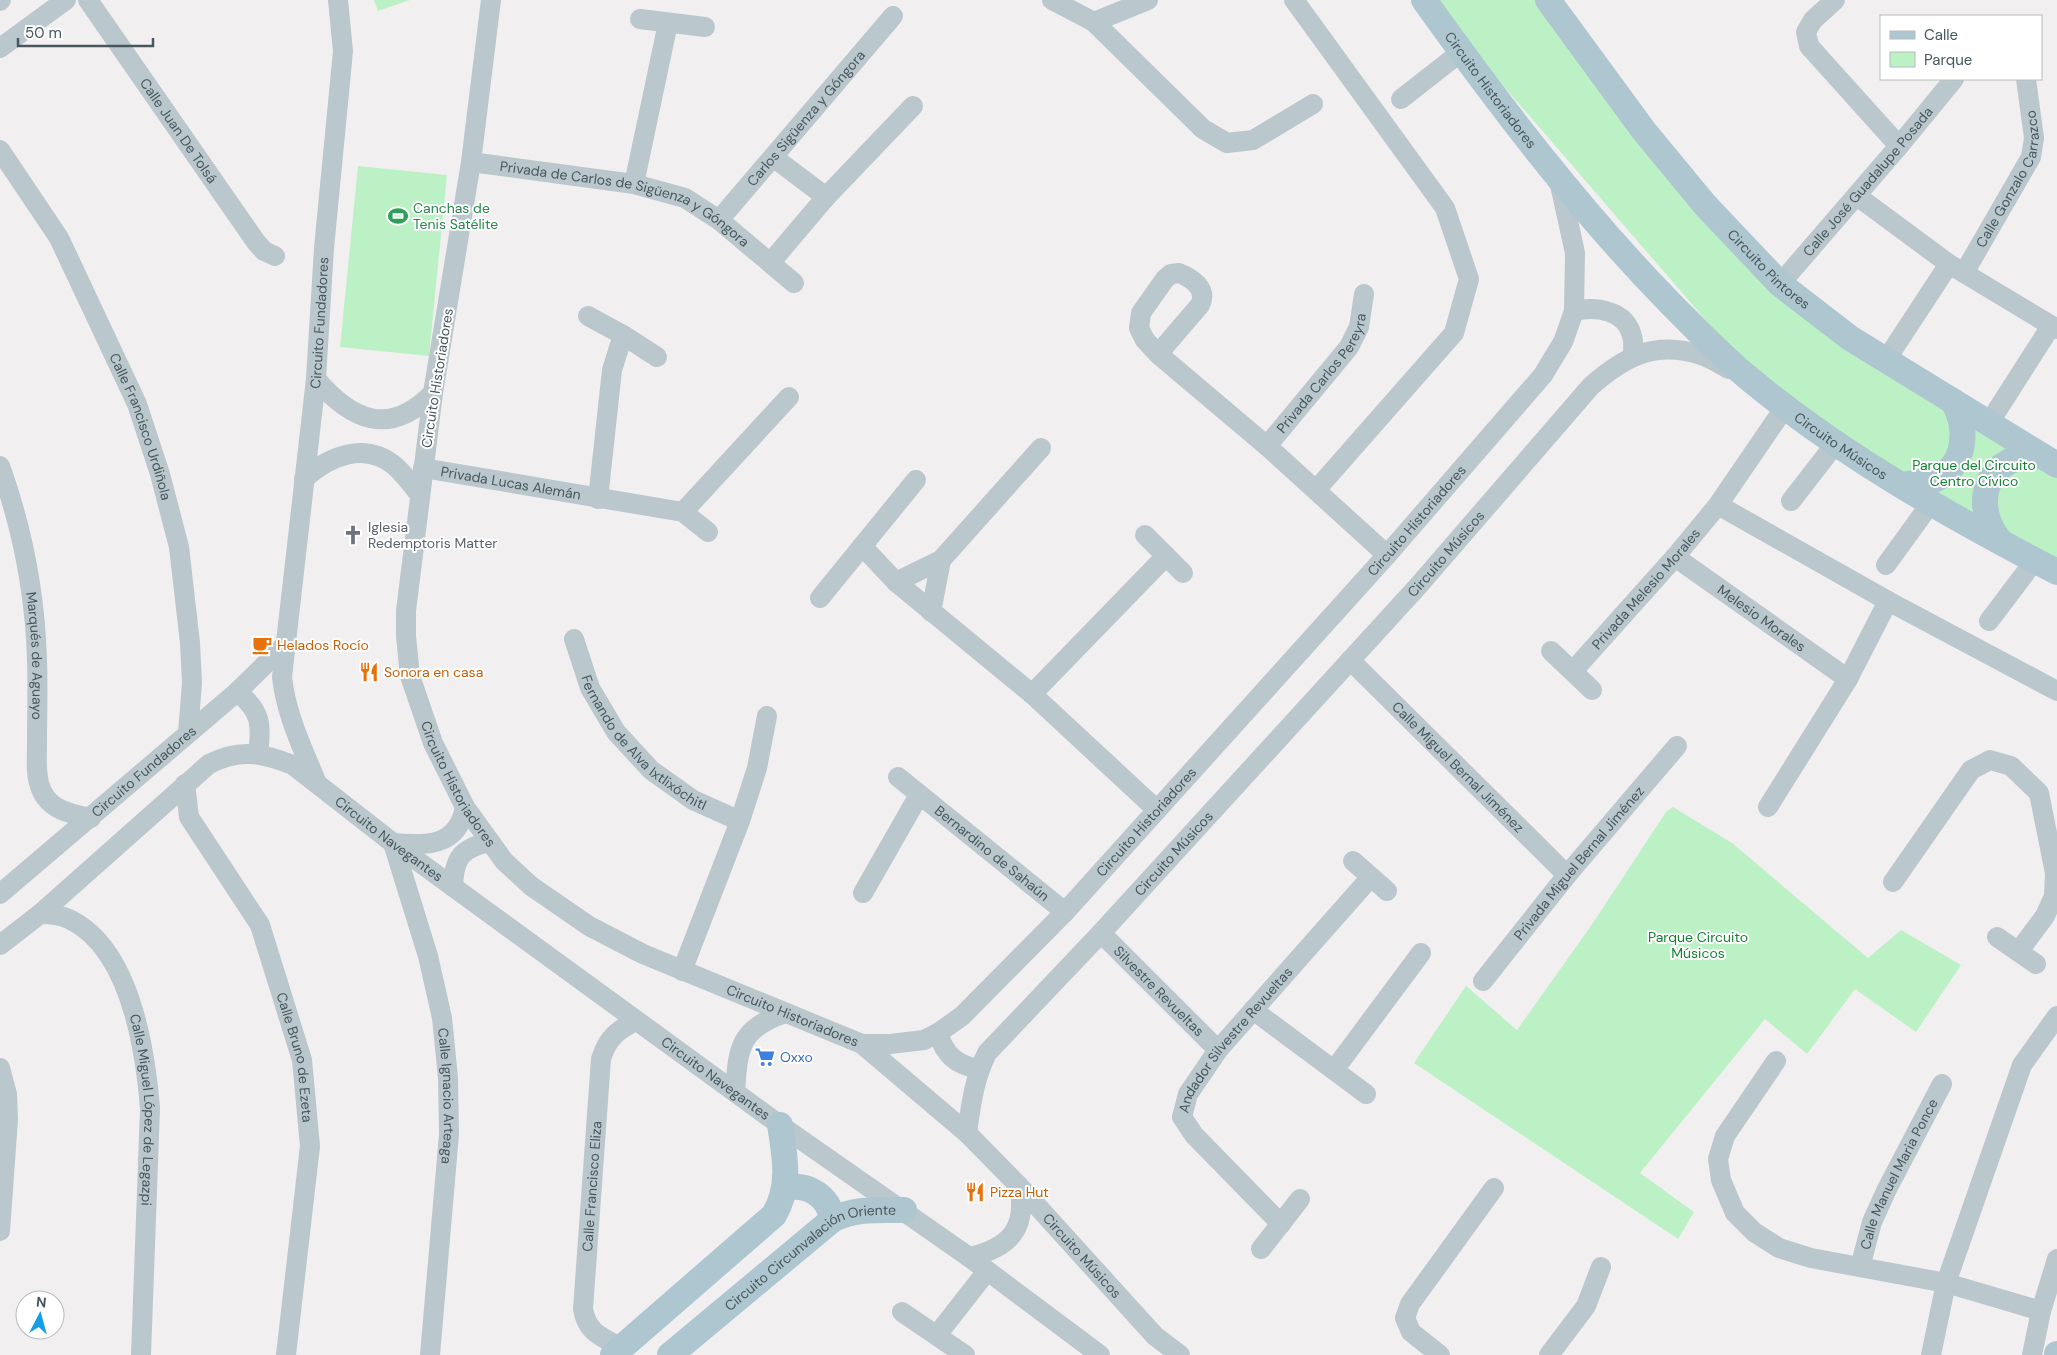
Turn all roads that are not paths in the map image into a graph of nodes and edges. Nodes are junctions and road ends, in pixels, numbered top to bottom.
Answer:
1 (66, 0) edge
2 (88, 0) edge
3 (491, 0) edge
4 (1052, 0) edge
5 (1148, 0) edge
6 (1294, 0) edge
7 (1424, 0) edge
8 (1835, 0) edge
9 (338, 1) edge
10 (1555, 3) edge
11 (893, 16) dead end
12 (640, 19) dead end
13 (668, 22) junction
14 (1094, 22) junction
15 (705, 27) dead end
16 (0, 48) edge
17 (1461, 52) junction
18 (1953, 80) edge
19 (2026, 80) edge
20 (1401, 99) dead end
21 (1313, 104) dead end
22 (913, 106) dead end
23 (1899, 146) junction
24 (0, 150) edge
25 (773, 157) junction
26 (471, 162) junction
27 (1559, 180) junction
28 (634, 184) junction
29 (1857, 196) junction
30 (826, 197) junction
31 (719, 220) junction
32 (275, 256) dead end
33 (771, 262) junction
34 (1957, 269) junction
35 (794, 283) dead end
36 (1780, 284) junction
37 (1364, 294) dead end
38 (1574, 311) junction
39 (588, 316) dead end
40 (2054, 328) edge
41 (623, 335) junction
42 (1158, 354) dead end
43 (1633, 356) junction
44 (657, 357) dead end
45 (1886, 360) junction
46 (316, 378) junction
47 (1750, 379) junction
48 (433, 393) junction
49 (789, 397) dead end
50 (1953, 402) junction
51 (1785, 407) junction
52 (1989, 423) junction
53 (1836, 443) junction
54 (1268, 446) junction
55 (1041, 448) dead end
56 (2050, 460) edge
57 (0, 466) edge
58 (423, 468) junction
59 (304, 479) junction
60 (916, 480) dead end
61 (1901, 485) junction
62 (1316, 490) junction
63 (420, 496) junction
64 (598, 499) junction
65 (1791, 502) dead end
66 (1931, 503) junction
67 (1718, 505) junction
68 (683, 512) junction
69 (708, 532) dead end
70 (1145, 535) dead end
71 (2000, 541) junction
72 (862, 546) junction
73 (1387, 555) junction
74 (1166, 556) junction
75 (1675, 558) junction
76 (941, 560) junction
77 (1886, 566) dead end
78 (2046, 566) edge
79 (1183, 573) dead end
80 (896, 582) junction
81 (820, 598) dead end
82 (1888, 601) junction
83 (931, 612) junction
84 (1989, 621) dead end
85 (574, 639) dead end
86 (284, 645) junction
87 (1551, 651) dead end
88 (1350, 660) junction
89 (1573, 671) junction
90 (1848, 679) junction
91 (1592, 690) dead end
92 (2057, 691) edge
93 (237, 692) junction
94 (1032, 694) junction
95 (767, 716) dead end
96 (188, 733) junction
97 (1677, 746) dead end
98 (258, 754) junction
99 (898, 778) dead end
100 (316, 782) junction
101 (185, 784) junction
102 (2048, 791) edge
103 (919, 795) junction
104 (465, 807) junction
105 (1768, 807) dead end
106 (1158, 810) junction
107 (91, 818) junction
108 (740, 821) junction
109 (490, 842) junction
110 (393, 843) junction
111 (1353, 861) dead end
112 (1567, 875) junction
113 (1370, 878) junction
114 (1893, 882) dead end
115 (453, 887) junction
116 (1387, 891) dead end
117 (863, 893) dead end
118 (0, 894) edge
119 (1065, 912) junction
120 (40, 914) junction
121 (1101, 933) junction
122 (1997, 937) dead end
123 (0, 945) edge
124 (2019, 951) junction
125 (1421, 952) dead end
126 (2036, 964) dead end
127 (682, 971) junction
128 (1483, 981) dead end
129 (1253, 1010) junction
130 (785, 1013) junction
131 (2057, 1016) edge
132 (636, 1021) junction
133 (938, 1033) junction
134 (862, 1044) junction
135 (1218, 1050) junction
136 (1776, 1061) dead end
137 (0, 1068) edge
138 (979, 1068) junction
139 (1334, 1070) junction
140 (1942, 1084) dead end
141 (735, 1092) junction
142 (1366, 1094) dead end
143 (780, 1126) junction
144 (967, 1133) junction
145 (1019, 1186) junction
146 (785, 1188) junction
147 (1494, 1188) dead end
148 (1300, 1199) dead end
149 (904, 1210) junction
150 (832, 1220) junction
151 (1281, 1224) junction
152 (0, 1231) edge
153 (1261, 1249) dead end
154 (969, 1257) junction
155 (2057, 1259) edge
156 (1860, 1266) junction
157 (1601, 1267) dead end
158 (987, 1271) junction
159 (1946, 1283) junction
160 (2041, 1311) junction
161 (902, 1312) dead end
162 (937, 1335) junction
163 (618, 1351) edge
164 (141, 1355) edge
165 (286, 1355) edge
166 (430, 1355) edge
167 (670, 1355) edge
168 (965, 1355) edge
169 (1100, 1355) edge
170 (1180, 1355) edge
171 (1440, 1355) edge
172 (1549, 1355) edge
173 (1931, 1355) edge
174 (2032, 1355) edge

1 - 16 street
2 - 32 street, Calle Juan De Tolsá
3 - 26 street, Circuito Historiadores
4 - 14 street
5 - 14 street
6 - 62 street
7 - 17 main road, Circuito Historiadores
8 - 23 street
9 - 46 street, Circuito Fundadores
10 - 36 main road, Circuito Pintores
11 - 25 street, Carlos Sigüenza y Góngora
12 - 13 street
13 - 15 street
13 - 28 street
14 - 21 street
17 - 20 street
17 - 27 main road, Circuito Historiadores
18 - 23 street, Calle José Guadalupe Posada
19 - 34 street, Calle Gonzalo Carrazco
22 - 30 street
23 - 29 street, Calle José Guadalupe Posada
24 - 96 street, Calle Francisco Urdiñola
25 - 30 street
25 - 31 street, Carlos Sigüenza y Góngora
26 - 28 street, Privada de Carlos de Sigüenza y Góngora
26 - 48 street, Circuito Historiadores
27 - 38 street, Circuito Historiadores
27 - 47 main road, Circuito Historiadores
28 - 31 street, Privada de Carlos de Sigüenza y Góngora
29 - 34 street
29 - 36 street, Calle José Guadalupe Posada
30 - 33 street
31 - 33 street, Privada de Carlos de Sigüenza y Góngora
33 - 35 street, Privada de Carlos de Sigüenza y Góngora
34 - 40 street
34 - 45 street, Calle Gonzalo Carrazco
36 - 45 main road, Circuito Pintores
37 - 54 street, Privada Carlos Pereyra
38 - 43 street
38 - 73 street, Circuito Historiadores
39 - 41 street
40 - 52 street
41 - 44 street
41 - 64 street, Privada Lucas Alemán
42 - 54 street, Privada Carlos Pereyra
43 - 47 street, Circuito Músicos
43 - 88 street, Circuito Músicos
45 - 50 main road, Circuito Pintores
46 - 48 street
46 - 59 street, Circuito Fundadores
47 - 51 main road, Circuito Músicos
48 - 58 street, Circuito Historiadores
49 - 68 street
50 - 52 main road, Circuito Pintores
50 - 61 main road
51 - 53 main road, Circuito Músicos
51 - 67 street, Privada Melesio Morales
52 - 56 main road, Circuito Pintores
53 - 61 main road, Circuito Músicos
53 - 65 street
54 - 62 street, Privada Carlos Pereyra
55 - 76 street
56 - 71 main road
57 - 107 street, Marqués de Aguayo
58 - 63 street, Circuito Historiadores
58 - 64 street, Privada Lucas Alemán
59 - 63 street
59 - 86 street, Circuito Fundadores
60 - 72 street
61 - 66 main road, Circuito Músicos
62 - 73 street, Privada Carlos Pereyra
63 - 104 street, Circuito Historiadores
64 - 68 street, Privada Lucas Alemán
66 - 71 main road, Circuito Músicos
66 - 77 street
67 - 75 street, Privada Melesio Morales
67 - 82 street
68 - 69 street, Privada Lucas Alemán
70 - 74 street
71 - 78 main road, Circuito Músicos
72 - 80 street
72 - 81 street
73 - 106 street, Circuito Historiadores
74 - 79 street
74 - 94 street
75 - 89 street, Privada Melesio Morales
75 - 90 street, Melesio Morales
76 - 80 street
76 - 83 street
78 - 84 street
80 - 83 street
82 - 90 street
82 - 92 street
83 - 94 street
85 - 108 street, Fernando de Alva Ixtlixóchitl
86 - 93 street, Circuito Fundadores
86 - 100 street, Circuito Fundadores
87 - 89 street
88 - 112 street, Calle Miguel Bernal Jiménez
88 - 121 street, Circuito Músicos
89 - 91 street
90 - 105 street
93 - 96 street, Circuito Fundadores
93 - 98 street
94 - 106 street
95 - 108 street
96 - 107 street, Circuito Fundadores
97 - 112 street, Privada Miguel Bernal Jiménez
98 - 100 street, Circuito Navegantes
98 - 101 street, Circuito Navegantes
99 - 103 street, Bernardino de Sahaún
100 - 110 street, Circuito Navegantes
101 - 120 street, Circuito Navegantes
101 - 165 street, Calle Bruno de Ezeta
102 - 114 street
102 - 124 street
103 - 117 street
103 - 119 street, Bernardino de Sahaún
104 - 109 street, Circuito Historiadores
104 - 110 street
106 - 119 street, Circuito Historiadores
107 - 118 street, Circuito Fundadores
108 - 127 street
109 - 115 street
109 - 127 street, Circuito Historiadores
110 - 115 street, Circuito Navegantes
110 - 166 street, Calle Ignacio Arteaga
111 - 113 street
112 - 128 street, Privada Miguel Bernal Jiménez
113 - 116 street
113 - 129 street, Andador Silvestre Revueltas
115 - 132 street, Circuito Navegantes
119 - 133 street, Circuito Historiadores
120 - 123 street, Circuito Navegantes
120 - 164 street, Calle Miguel López de Legazpi
121 - 135 street, Silvestre Revueltas
121 - 138 street, Circuito Músicos
122 - 124 street
124 - 126 street
125 - 139 street
127 - 130 street, Circuito Historiadores
129 - 135 street, Andador Silvestre Revueltas
129 - 139 street
130 - 134 street, Circuito Historiadores
130 - 141 street
131 - 159 street
132 - 141 street, Circuito Navegantes
132 - 163 street, Calle Francisco Eliza
133 - 134 street, Circuito Historiadores
133 - 138 street
134 - 144 street, Circuito Músicos
135 - 151 street, Andador Silvestre Revueltas
136 - 156 street, Calle Manuel Maria Ponce
137 - 152 street
138 - 144 street, Circuito Músicos
139 - 142 street
140 - 156 street, Calle Manuel Maria Ponce
141 - 143 street, Circuito Navegantes
143 - 146 main road, Circuito Navegantes
143 - 149 street, Circuito Navegantes
144 - 145 street, Circuito Músicos
145 - 154 street
145 - 170 street, Circuito Músicos
146 - 150 main road
146 - 163 main road, Circuito Navegantes
147 - 171 street
148 - 151 street
149 - 150 main road, Circuito Circunvalación Oriente
149 - 154 street, Circuito Circunvalación Oriente
150 - 167 main road, Circuito Circunvalación Oriente
151 - 153 street
154 - 158 street, Circuito Circunvalación Oriente
155 - 160 street
156 - 159 street, Calle Manuel Maria Ponce
157 - 172 street
158 - 162 street
158 - 169 street, Circuito Circunvalación Oriente
159 - 160 street, Calle Manuel Maria Ponce
159 - 173 street
160 - 174 street
161 - 162 street
162 - 168 street

